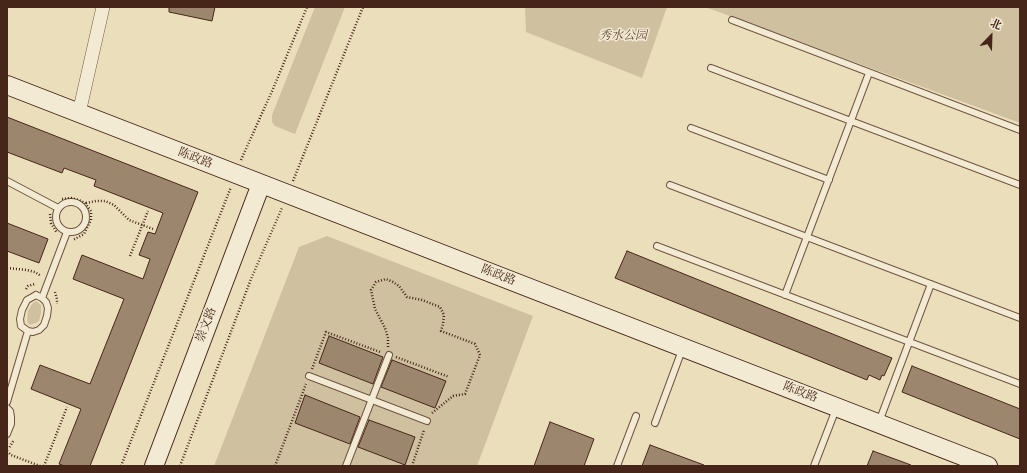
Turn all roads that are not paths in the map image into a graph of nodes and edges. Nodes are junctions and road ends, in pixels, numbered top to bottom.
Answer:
1 (103, 7) edge
2 (732, 20) dead end
3 (711, 68) dead end
4 (869, 72) junction
5 (7, 86) edge
6 (79, 113) junction
7 (851, 121) junction
8 (691, 128) dead end
9 (1020, 130) edge
10 (829, 180) junction
11 (7, 182) edge
12 (261, 184) junction
13 (670, 185) dead end
14 (1020, 185) edge
15 (58, 208) junction
16 (67, 232) junction
17 (807, 237) junction
18 (657, 246) dead end
19 (931, 284) junction
20 (785, 295) junction
21 (42, 298) junction
22 (1020, 318) edge
23 (28, 331) junction
24 (908, 342) junction
25 (683, 348) junction
26 (388, 354) road end
27 (309, 376) dead end
28 (1020, 383) edge
29 (372, 400) junction
30 (7, 402) edge
31 (836, 407) junction
32 (7, 408) edge
33 (636, 416) dead end
34 (426, 421) road end
35 (878, 423) junction
36 (655, 424) dead end
37 (7, 434) edge
38 (154, 466) edge
39 (346, 466) edge
40 (617, 466) edge
41 (814, 466) edge
42 (988, 466) edge

1 - 6 street
2 - 4 lane
3 - 7 lane
4 - 7 lane
4 - 9 lane
5 - 6 street, 陈政路
6 - 12 street, 陈政路
7 - 10 lane
7 - 14 lane
8 - 10 lane
10 - 17 lane
11 - 15 lane
12 - 25 street, 陈政路
12 - 38 street, 崇文路
13 - 17 lane
15 - 16 lane
15 - 16 lane
16 - 21 lane
17 - 19 lane
17 - 20 lane
18 - 20 lane
19 - 22 lane
19 - 24 lane
20 - 24 lane
21 - 23 lane
21 - 23 lane
23 - 30 lane
24 - 28 lane
24 - 35 lane
25 - 31 street, 陈政路
25 - 36 lane
26 - 29 lane
27 - 29 lane
29 - 34 lane
29 - 39 lane
31 - 35 street, 陈政路
31 - 41 lane
32 - 37 lane
33 - 40 lane
35 - 42 street, 陈政路

